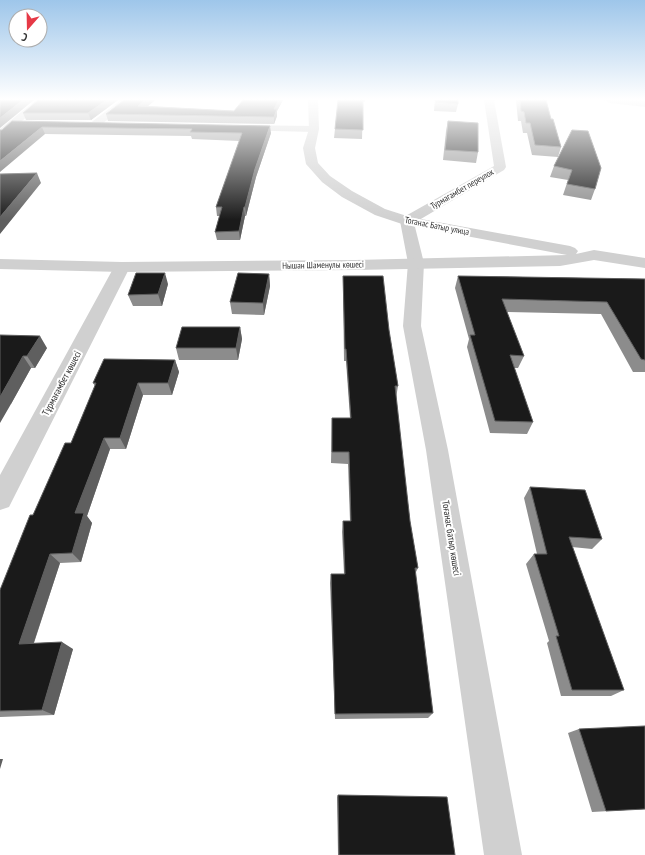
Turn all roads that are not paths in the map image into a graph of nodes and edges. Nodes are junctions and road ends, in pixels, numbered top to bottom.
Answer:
1 (311, 140) edge
2 (496, 140) edge
3 (407, 221) junction
4 (594, 255) junction
5 (416, 263) junction
6 (645, 263) edge
7 (0, 264) edge
8 (122, 267) junction
9 (0, 499) edge
10 (503, 855) edge

1 - 3 street, Тоганас Батыр улица
2 - 3 street, Турмагамбет переулок
3 - 4 street, Тоганас Батыр улица
3 - 5 street, Тоғанас батыр көшесі
4 - 5 street, Нышан Шаменулы көшесі
4 - 6 street, Нышан Шаменулы көшесі
5 - 8 street, Нышан Шаменулы көшесі
5 - 10 street, Тоғанас батыр көшесі
7 - 8 street, Нышан Шаменулы көшесі
8 - 9 street, Тұрмағамбет көшесі

